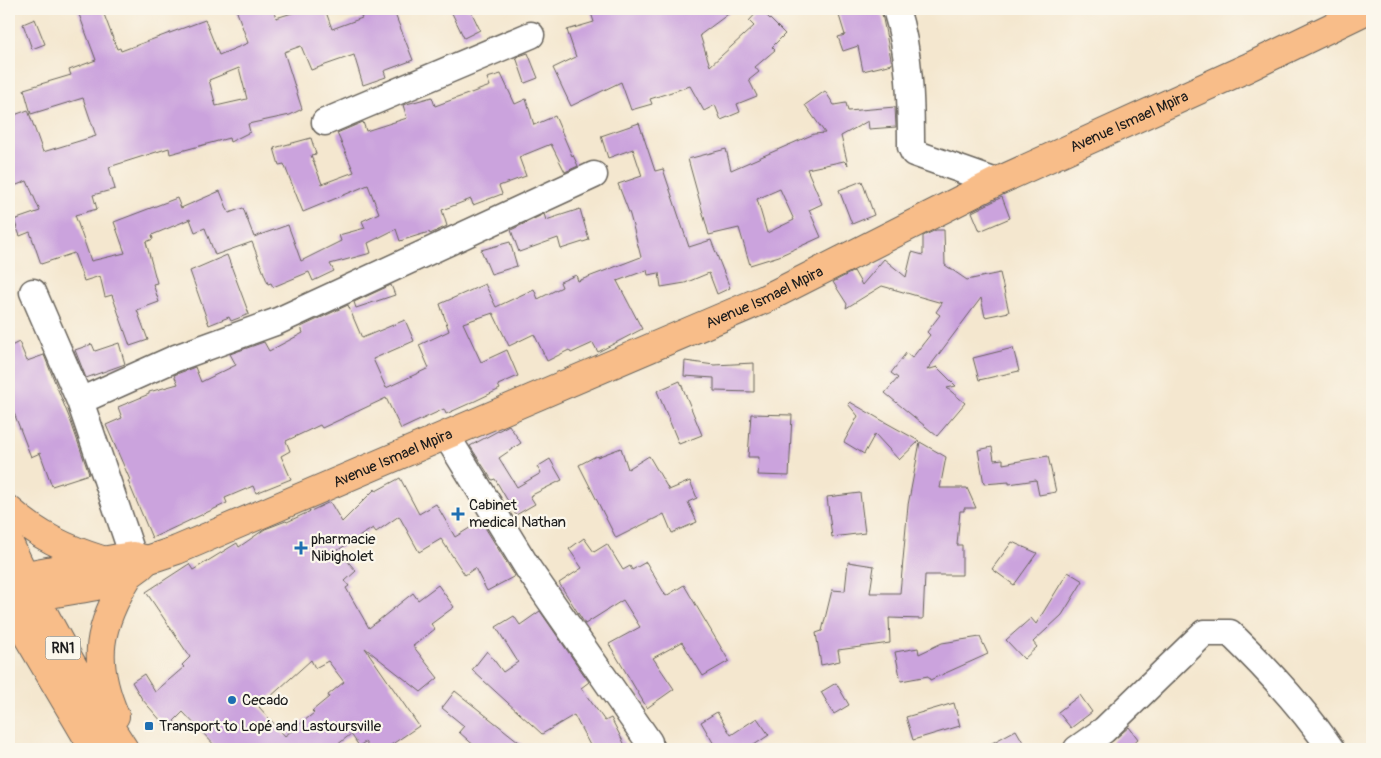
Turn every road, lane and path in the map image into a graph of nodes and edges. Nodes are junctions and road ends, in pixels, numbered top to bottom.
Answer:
1 (896, 9) edge
2 (1369, 9) edge
3 (532, 35) dead end
4 (325, 122) dead end
5 (594, 175) dead end
6 (996, 182) junction
7 (33, 292) dead end
8 (80, 401) junction
9 (446, 436) junction
10 (9, 510) edge
11 (9, 543) edge
12 (103, 561) junction
13 (136, 563) junction
14 (17, 593) edge
15 (649, 742) dead end
16 (94, 749) edge
17 (124, 749) edge
18 (130, 749) edge
19 (1076, 749) edge
20 (1331, 749) edge

1 - 6 street
2 - 6 main road, Avenue Ismael Mpira
3 - 4 street
5 - 8 street
6 - 9 main road, Avenue Ismael Mpira
7 - 8 street
8 - 13 street
9 - 13 main road, Avenue Ismael Mpira
9 - 15 street
10 - 12 main road
11 - 14 main road, RN1
12 - 13 main road
12 - 14 main road
13 - 14 main road
13 - 18 main road
14 - 16 main road, RN1
14 - 17 main road, RN1
19 - 20 street

